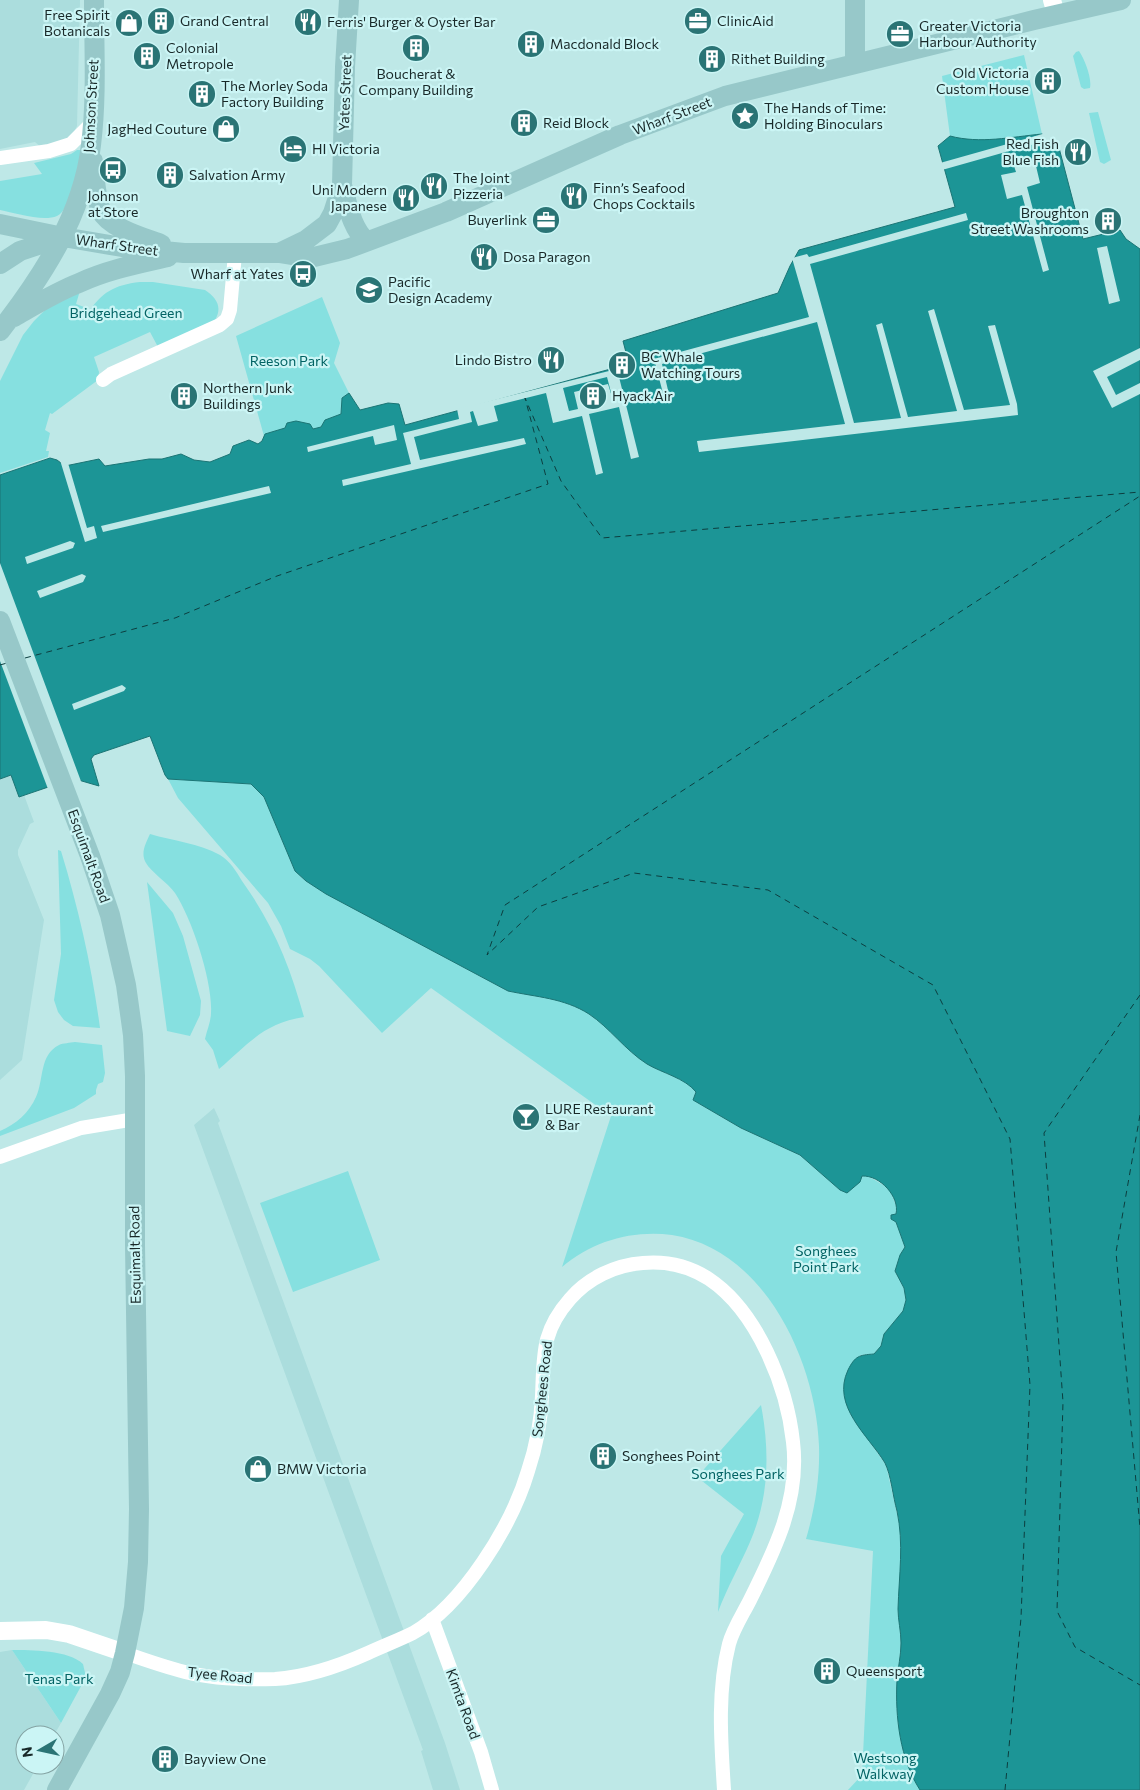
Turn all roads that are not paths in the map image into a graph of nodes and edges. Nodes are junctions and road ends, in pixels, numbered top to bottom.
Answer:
1 (94, 0) edge
2 (349, 0) edge
3 (855, 0) edge
4 (1121, 0) edge
5 (1054, 7) edge
6 (855, 63) junction
7 (93, 122) junction
8 (91, 147) junction
9 (0, 158) edge
10 (342, 186) junction
11 (0, 224) edge
12 (63, 237) junction
13 (366, 241) junction
14 (279, 252) junction
15 (184, 253) junction
16 (235, 254) junction
17 (0, 264) edge
18 (4, 326) edge
19 (103, 380) dead end
20 (0, 621) edge
21 (135, 1119) junction
22 (0, 1157) edge
23 (432, 1619) junction
24 (0, 1631) edge
25 (125, 1653) junction
26 (57, 1790) edge
27 (492, 1790) edge
28 (724, 1790) edge

1 - 7 main road, Johnson Street
2 - 10 main road, Yates Street
3 - 6 main road
4 - 5 main road, Wharf Street
5 - 6 main road, Wharf Street
6 - 13 main road, Wharf Street
7 - 8 main road, Johnson Street
7 - 9 street
8 - 12 main road, Johnson Street
8 - 15 main road
10 - 13 main road, Yates Street
10 - 14 main road, Yates Street
11 - 12 main road, Wharf Street
12 - 15 main road, Wharf Street
12 - 17 main road
12 - 18 main road, Johnson Street
13 - 14 main road, Wharf Street
14 - 16 main road, Wharf Street
15 - 16 main road, Wharf Street
15 - 18 main road
16 - 19 street
20 - 21 main road, Esquimalt Road
21 - 22 street
21 - 25 main road, Esquimalt Road
23 - 25 street, Tyee Road
23 - 27 street, Kimta Road
23 - 28 street, Songhees Road
24 - 25 street, Tyee Road
25 - 26 main road, Esquimalt Road

